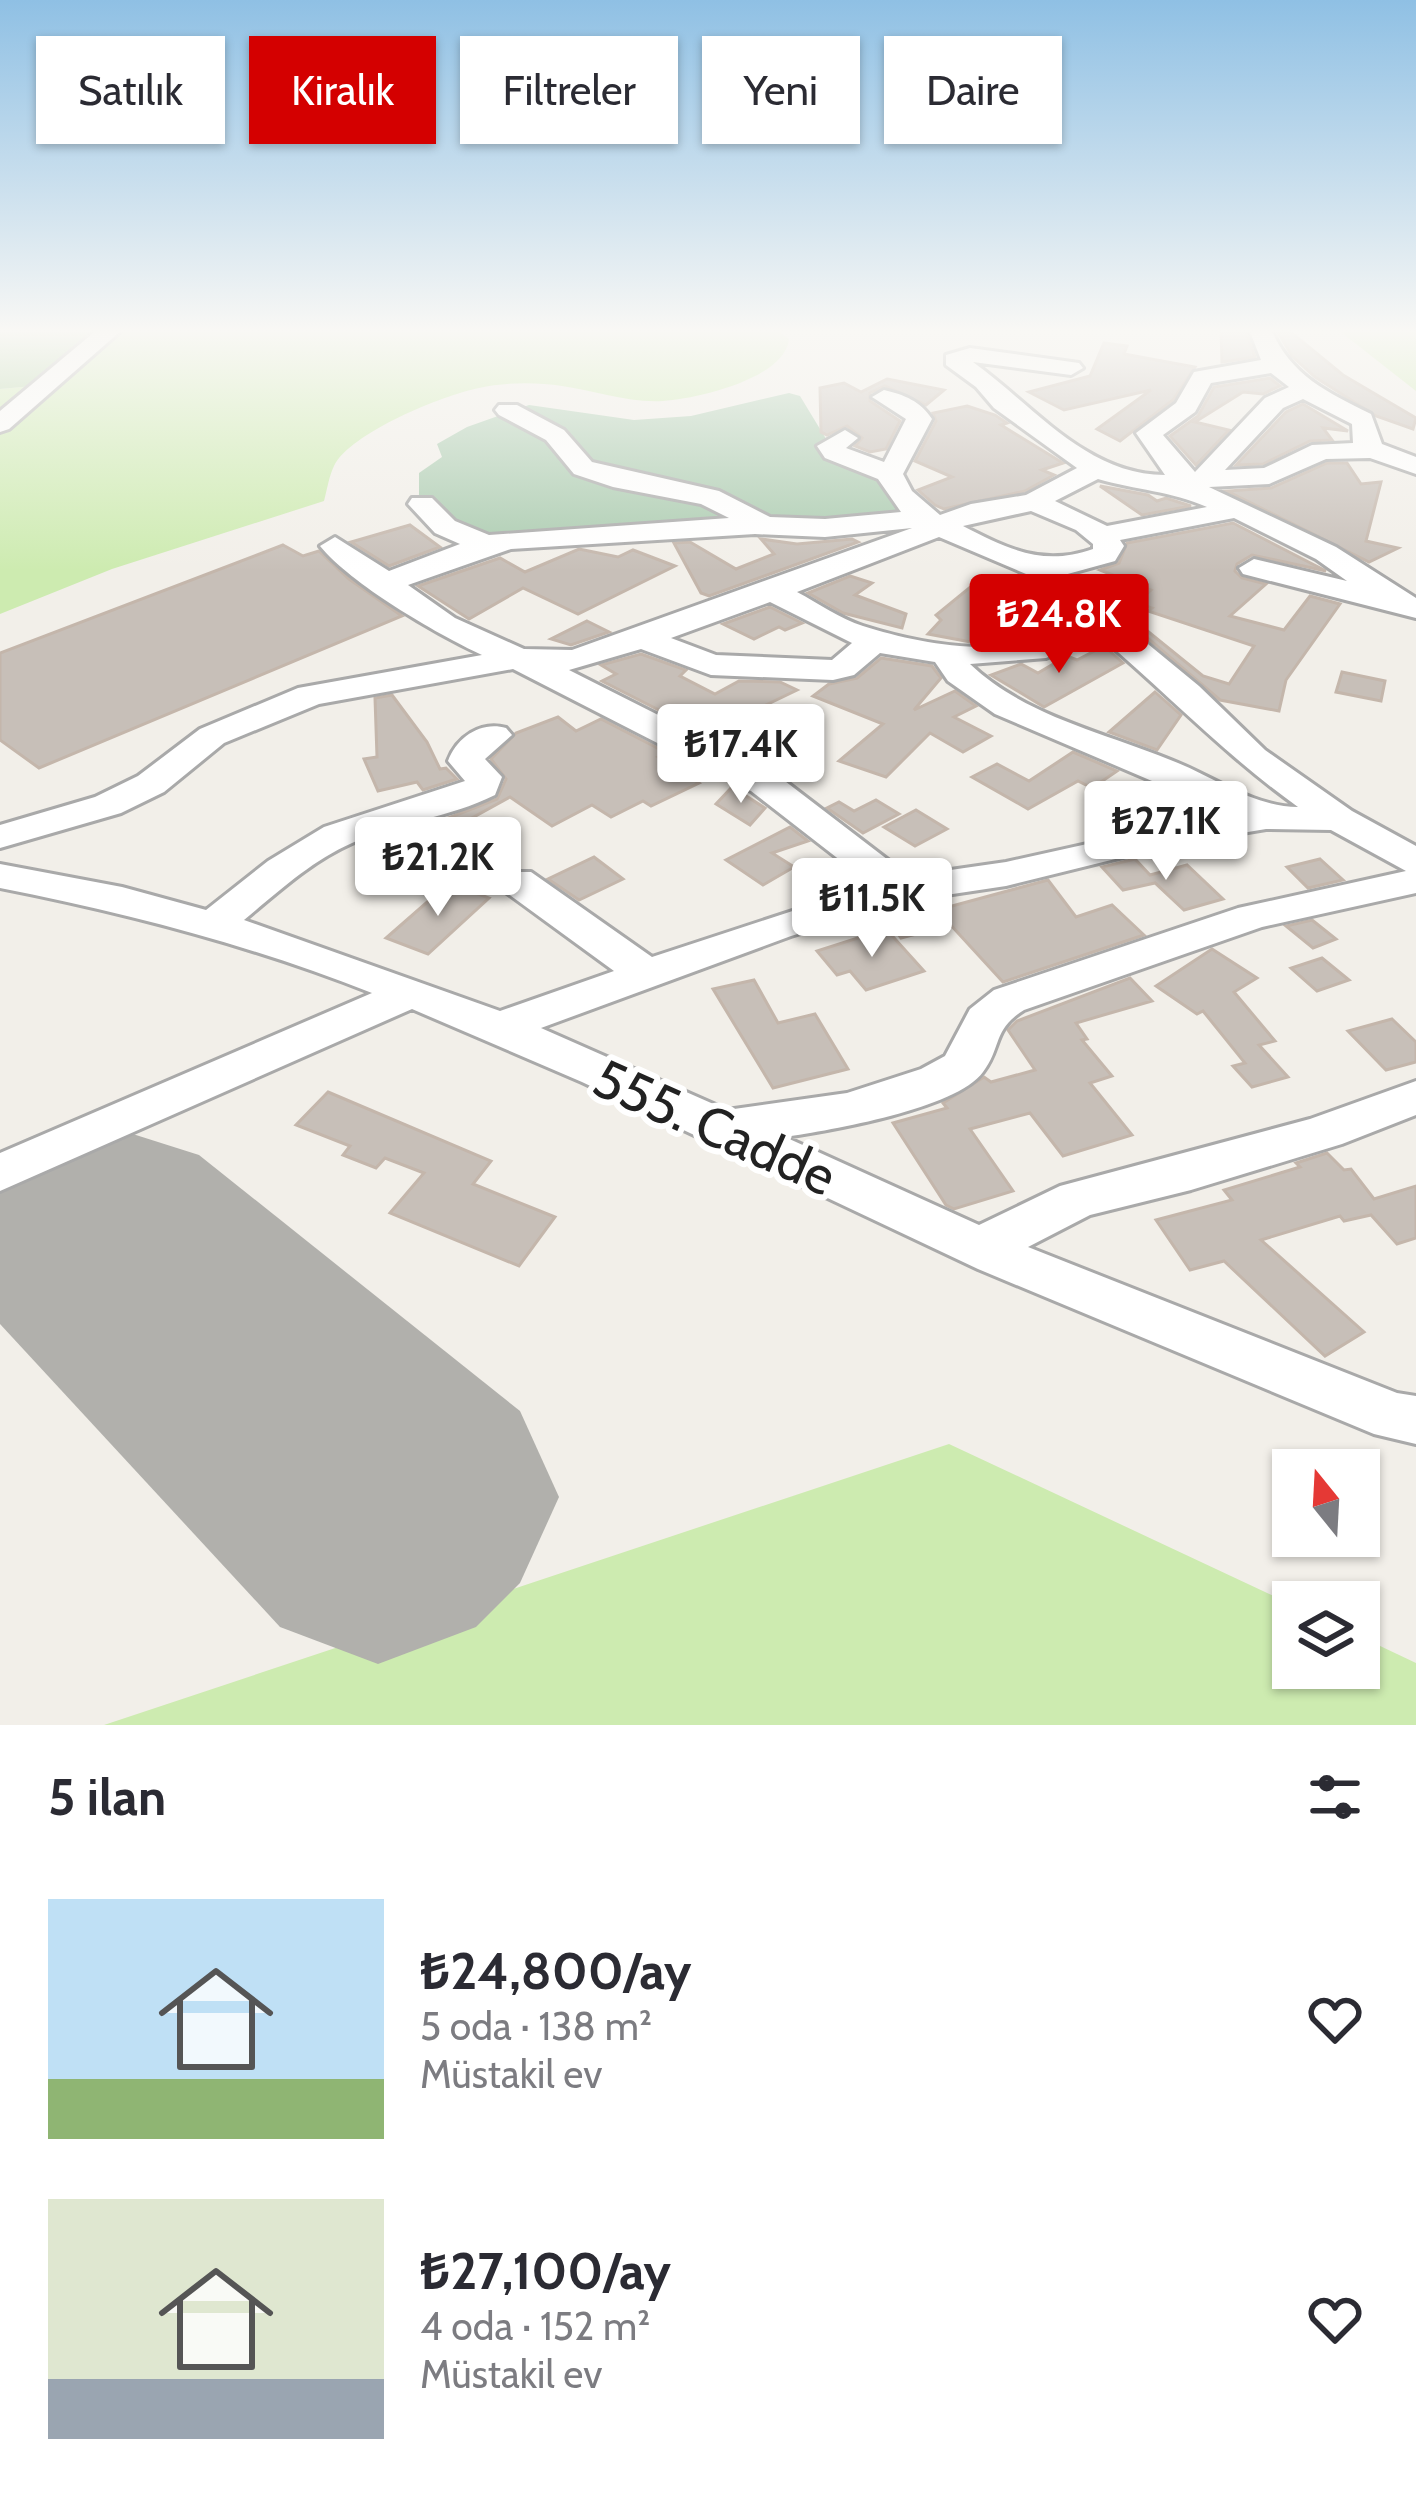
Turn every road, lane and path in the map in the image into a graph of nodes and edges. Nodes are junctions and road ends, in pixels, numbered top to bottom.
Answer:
1 (508, 410) dead end
2 (913, 410) edge
3 (1012, 410) edge
4 (1182, 410) edge
5 (1267, 410) edge
6 (1348, 410) edge
7 (845, 438) dead end
8 (1373, 450) junction
9 (1416, 466) edge
10 (1098, 470) junction
11 (889, 474) junction
12 (1190, 479) junction
13 (1034, 502) junction
14 (422, 504) dead end
15 (1238, 509) junction
16 (932, 521) junction
17 (763, 525) junction
18 (1103, 535) junction
19 (486, 544) junction
20 (335, 546) dead end
21 (1036, 568) junction
22 (1253, 568) dead end
23 (382, 584) junction
24 (773, 591) junction
25 (1405, 604) edge
26 (1096, 621) junction
27 (641, 638) junction
28 (886, 642) junction
29 (946, 653) junction
30 (512, 659) junction
31 (494, 735) dead end
32 (1266, 818) junction
33 (1339, 819) junction
34 (0, 837) edge
35 (1416, 862) edge
36 (0, 876) edge
37 (517, 881) dead end
38 (1416, 881) edge
39 (901, 889) junction
40 (213, 925) junction
41 (646, 974) junction
42 (410, 994) junction
43 (495, 1029) junction
44 (1416, 1097) edge
45 (721, 1129) junction
46 (0, 1173) edge
47 (980, 1248) junction
48 (1416, 1420) edge

1 - 17 street
2 - 11 street
3 - 10 street
4 - 12 street
5 - 12 street
6 - 8 street
7 - 11 street
8 - 9 street
8 - 12 street
10 - 12 street
10 - 13 street
11 - 16 street
12 - 15 street
13 - 16 street
13 - 18 street
14 - 19 street
15 - 18 street
15 - 25 street
16 - 17 street
16 - 21 street
16 - 24 street
17 - 19 street
18 - 21 street
19 - 23 street
20 - 23 street
21 - 26 street
22 - 25 street
23 - 30 street
24 - 27 street
24 - 28 street
26 - 29 street
26 - 33 street
27 - 28 street
27 - 30 street
28 - 29 street
29 - 32 street
30 - 34 street
30 - 39 street
31 - 40 street
32 - 33 street
32 - 39 street
33 - 35 street
36 - 40 street, 555. Cadde
37 - 41 street
38 - 45 street
39 - 41 street
40 - 42 street, 555. Cadde
41 - 43 street
42 - 43 street, 555. Cadde
42 - 46 street
43 - 45 street, 555. Cadde
44 - 47 street
45 - 47 street, 555. Cadde
47 - 48 street, 555. Cadde

